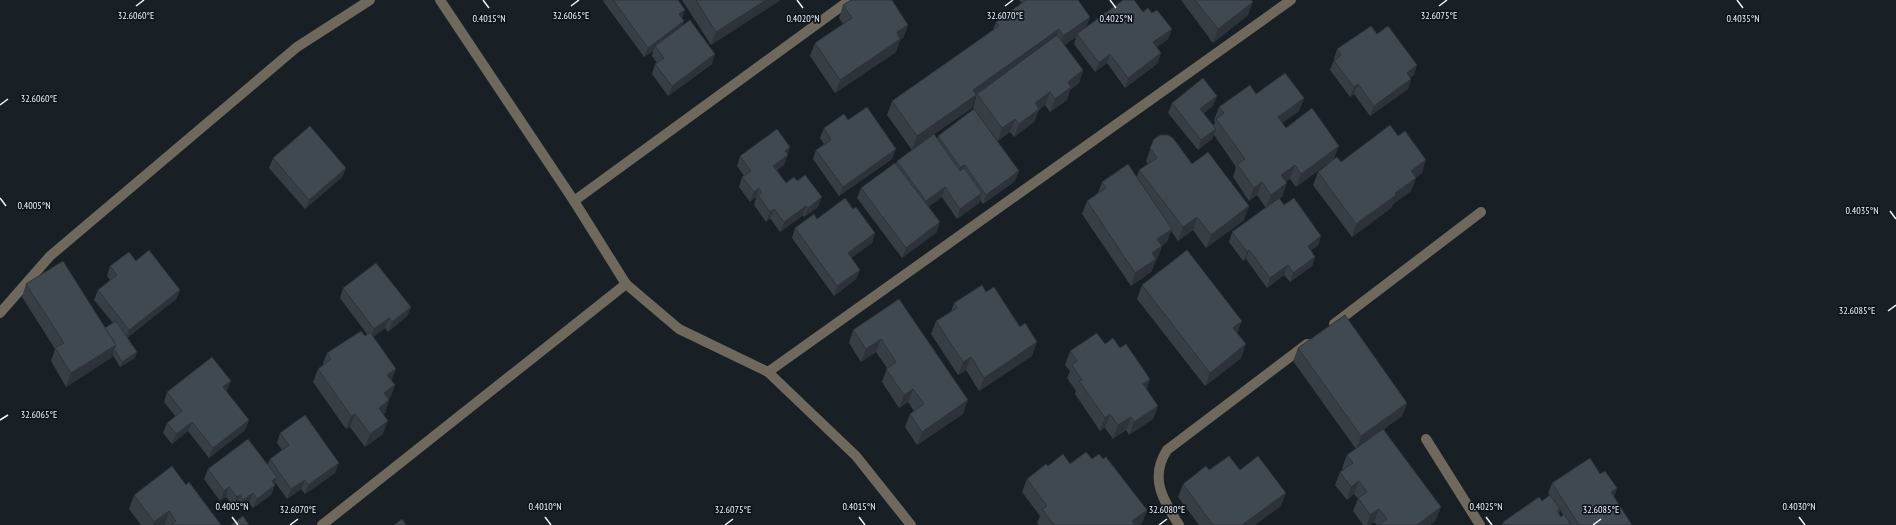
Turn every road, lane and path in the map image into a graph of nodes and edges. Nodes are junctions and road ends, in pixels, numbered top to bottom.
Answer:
1 (370, 0) edge
2 (440, 0) edge
3 (850, 0) edge
4 (1291, 0) edge
5 (574, 201) junction
6 (1481, 212) dead end
7 (626, 284) junction
8 (0, 313) edge
9 (768, 372) junction
10 (1426, 439) dead end
11 (322, 525) edge
12 (911, 525) edge
13 (1180, 525) edge
14 (1480, 525) edge

1 - 8 street
2 - 5 street
3 - 5 street
4 - 9 street
5 - 7 street
6 - 13 street
7 - 9 street
7 - 11 street
9 - 12 street
10 - 14 street

